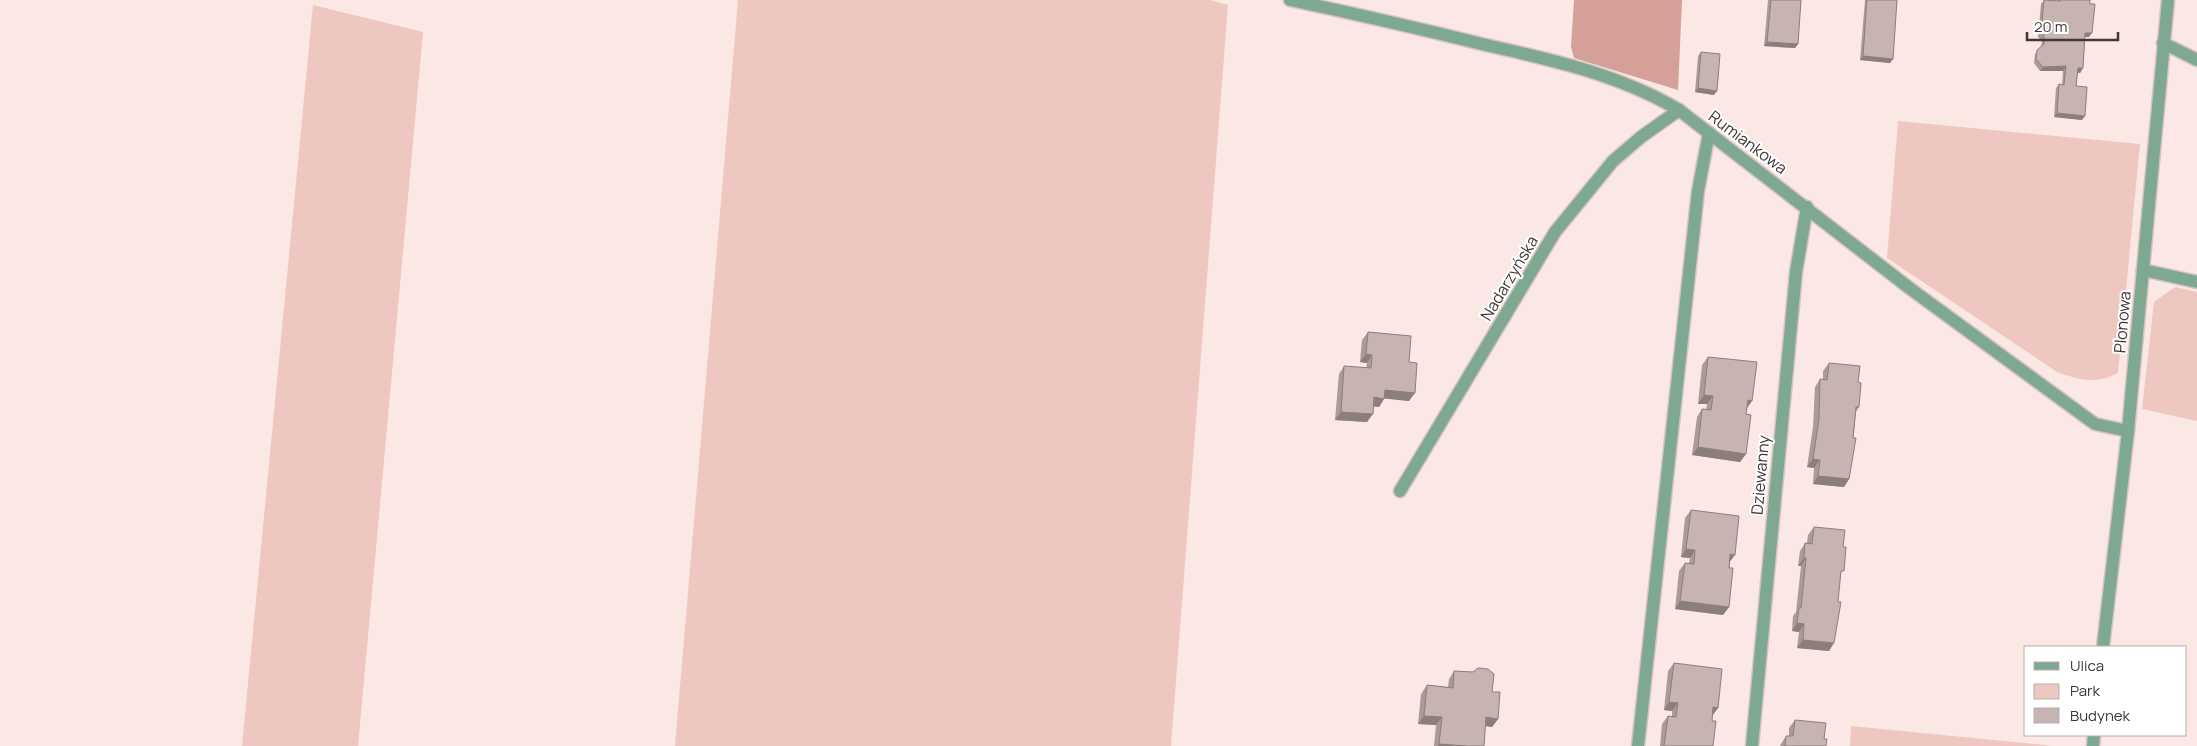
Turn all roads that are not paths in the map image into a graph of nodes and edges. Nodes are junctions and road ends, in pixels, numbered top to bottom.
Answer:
1 (1290, 0) edge
2 (2168, 0) edge
3 (2164, 43) junction
4 (2197, 60) edge
5 (1679, 110) junction
6 (1709, 133) junction
7 (1807, 207) junction
8 (2143, 270) junction
9 (2197, 282) edge
10 (2128, 431) junction
11 (1400, 492) dead end
12 (2104, 646) edge
13 (1638, 746) edge
14 (1752, 746) edge

1 - 5 street, Rumiankowa
2 - 3 street, Plonowa
3 - 4 street
3 - 8 street, Plonowa
5 - 6 street, Rumiankowa
5 - 11 street, Nadarzyńska
6 - 7 street, Rumiankowa
6 - 13 street
7 - 10 street, Rumiankowa
7 - 14 street, Dziewanny
8 - 9 street
8 - 10 street, Plonowa
10 - 12 street, Plonowa

